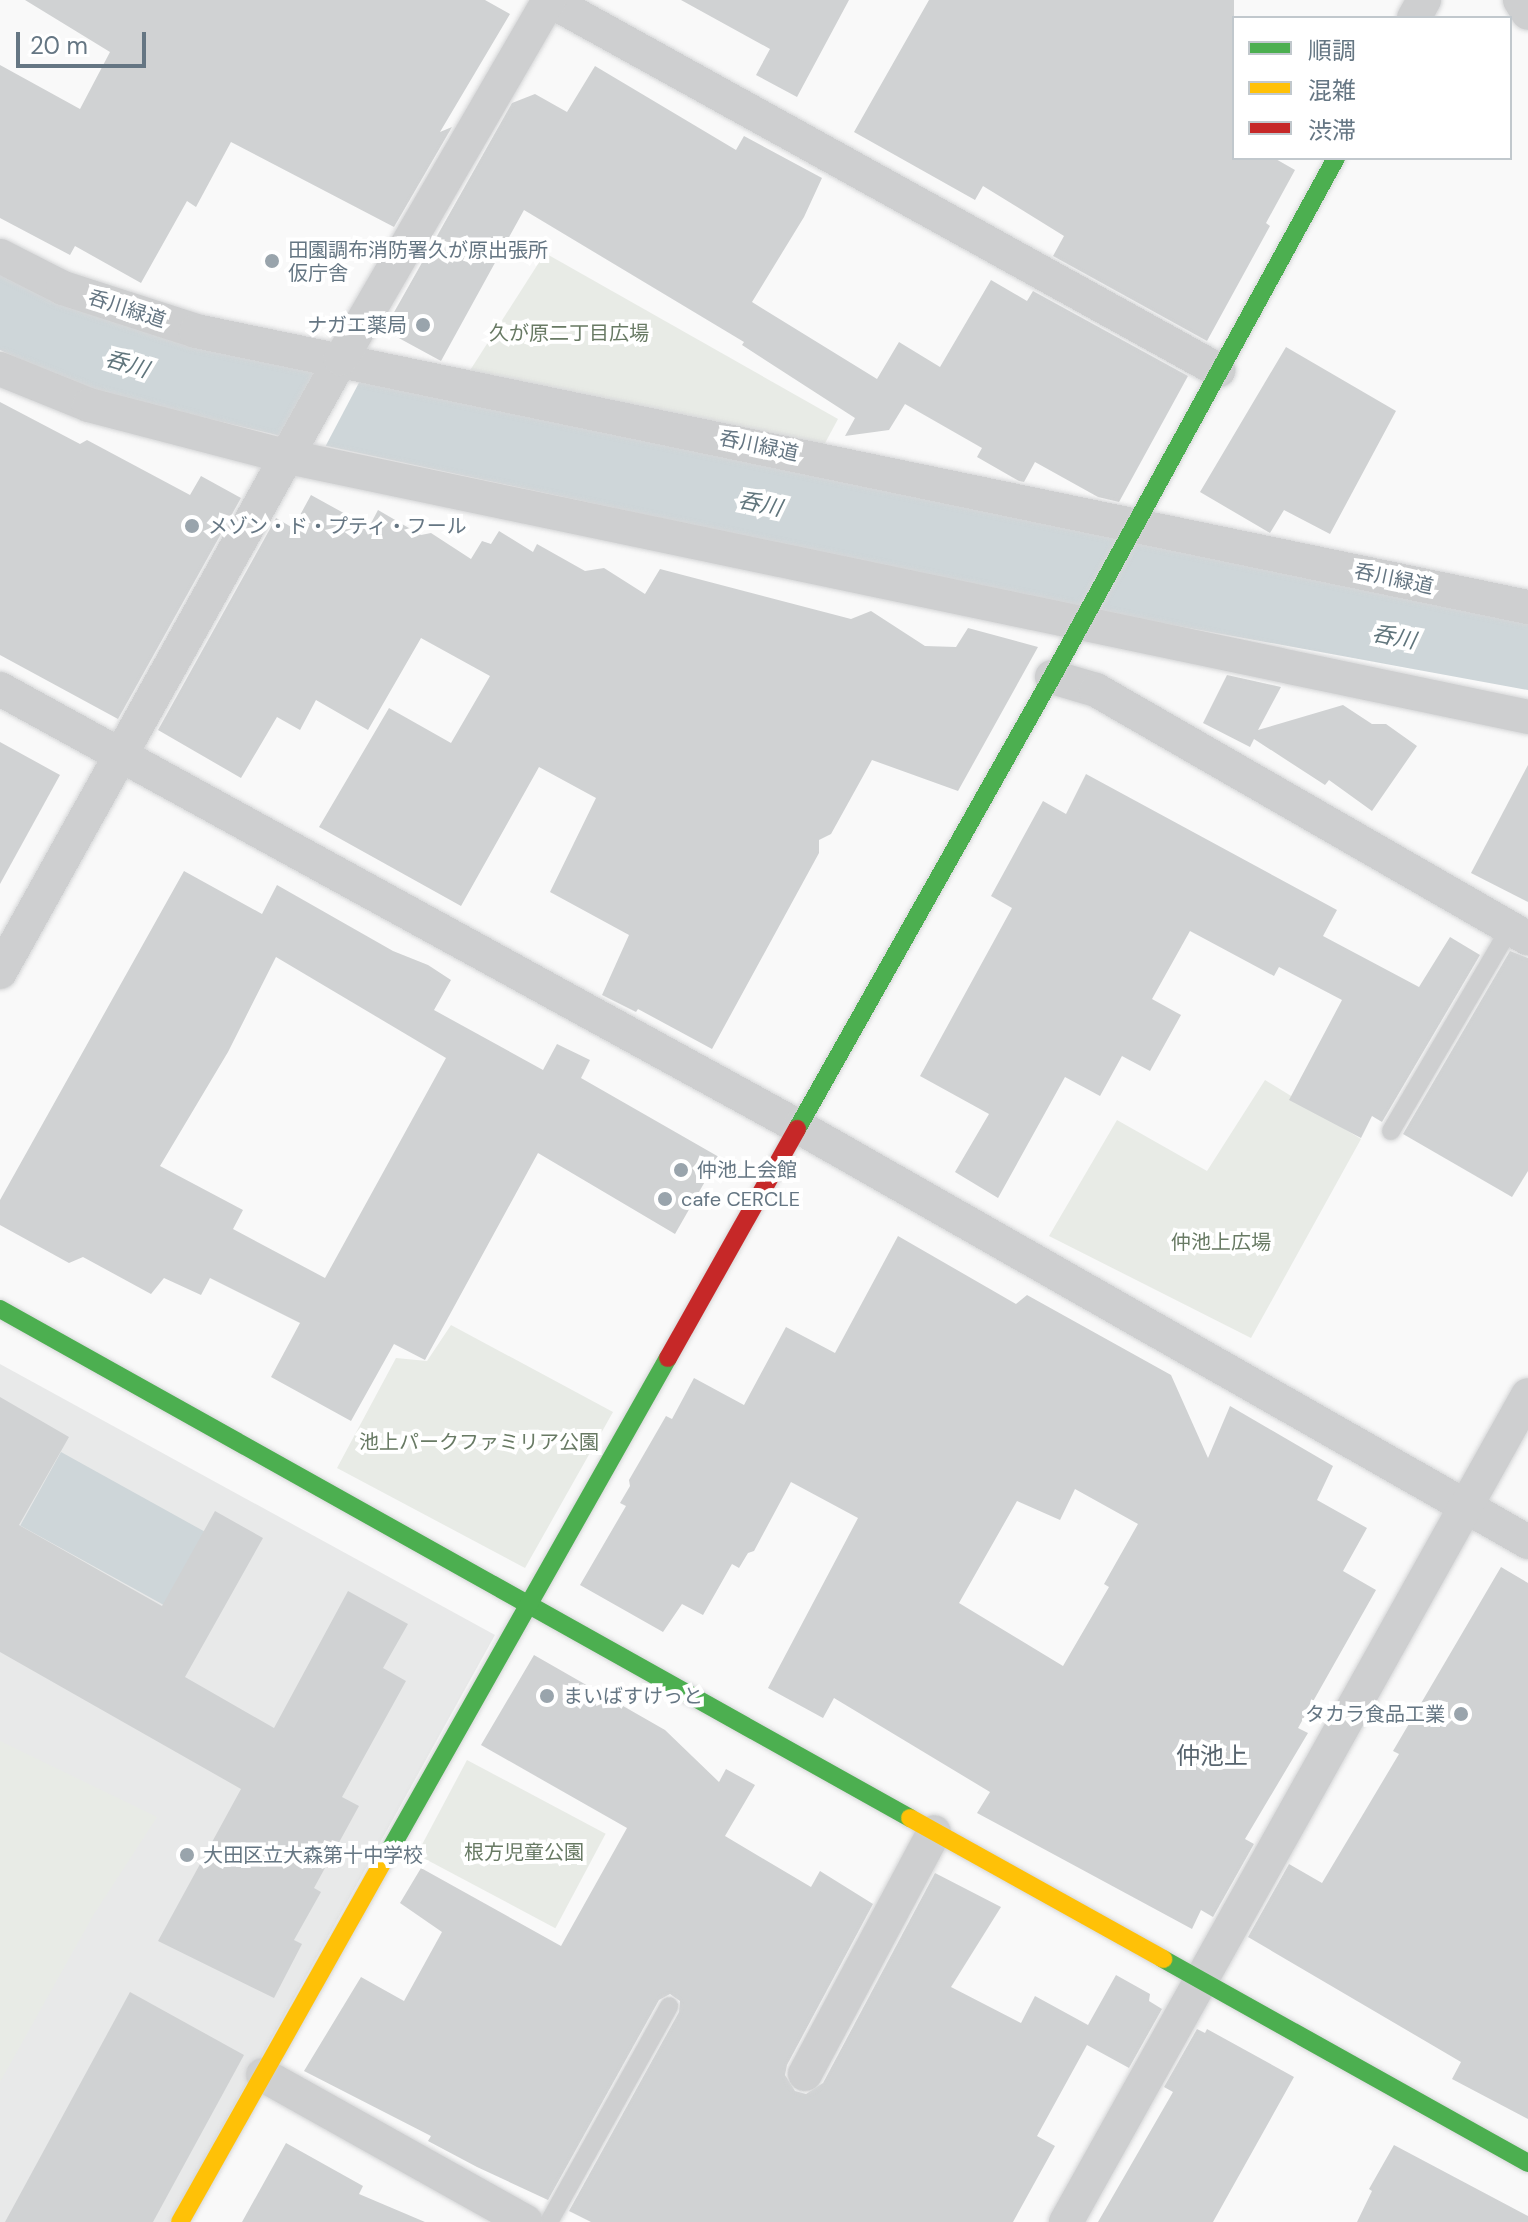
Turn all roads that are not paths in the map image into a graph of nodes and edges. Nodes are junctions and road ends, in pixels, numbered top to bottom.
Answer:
1 (549, 0) edge
2 (1520, 0) edge
3 (1528, 13) edge
4 (1335, 160) edge
5 (0, 256) edge
6 (338, 365) junction
7 (0, 369) edge
8 (1218, 370) junction
9 (293, 451) junction
10 (1130, 532) junction
11 (1528, 607) edge
12 (1083, 617) junction
13 (1052, 677) junction
14 (0, 689) edge
15 (1528, 717) edge
16 (120, 756) junction
17 (1519, 933) edge
18 (0, 972) edge
19 (799, 1127) junction
20 (1391, 1131) dead end
21 (0, 1309) edge
22 (1528, 1395) edge
23 (1466, 1506) junction
24 (1528, 1542) edge
25 (530, 1603) junction
26 (934, 1832) junction
27 (1203, 1979) junction
28 (669, 2006) dead end
29 (805, 2074) dead end
30 (263, 2075) junction
31 (1528, 2163) edge
32 (180, 2222) edge
33 (526, 2222) edge
34 (549, 2222) edge
35 (1066, 2222) edge

1 - 6 street
1 - 8 street
2 - 3 street
4 - 8 street
5 - 6 street, 呑川緑道
6 - 9 street
6 - 10 street, 呑川緑道
7 - 9 street
8 - 10 street
9 - 12 street
9 - 16 street
10 - 11 street, 呑川緑道
10 - 12 street
12 - 13 street
12 - 15 street
13 - 17 street
13 - 19 street
14 - 16 street
16 - 18 street
16 - 19 street
17 - 20 lane
19 - 23 street
19 - 25 street
21 - 25 street
22 - 23 street
23 - 24 street
23 - 27 street
25 - 26 street
25 - 30 street
26 - 27 street
26 - 29 street
27 - 31 street
27 - 35 street
28 - 34 lane
30 - 32 street
30 - 33 street

